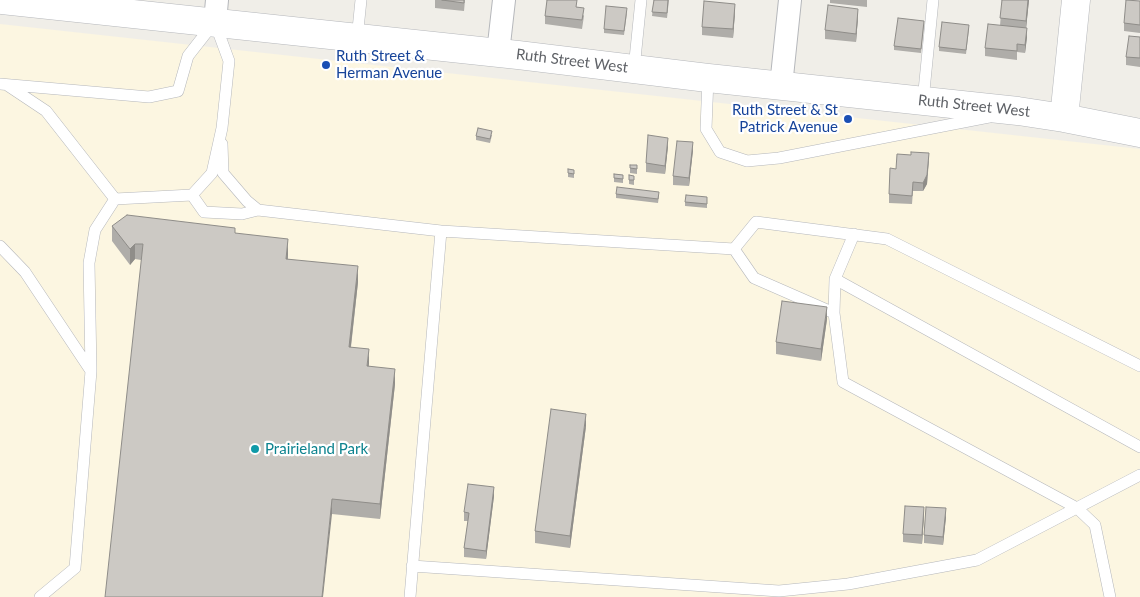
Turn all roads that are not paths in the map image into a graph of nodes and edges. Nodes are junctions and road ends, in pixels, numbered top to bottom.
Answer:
1 (2, 0) edge
2 (361, 0) edge
3 (504, 0) edge
4 (641, 0) edge
5 (790, 0) edge
6 (933, 0) edge
7 (1076, 0) edge
8 (216, 11) edge
9 (357, 39) junction
10 (498, 53) junction
11 (634, 69) junction
12 (708, 78) junction
13 (3, 84) edge
14 (781, 86) junction
15 (923, 101) junction
16 (1018, 111) junction
17 (1064, 118) junction
18 (222, 128) junction
19 (1140, 133) edge
20 (192, 195) junction
21 (116, 199) junction
22 (258, 210) junction
23 (441, 231) junction
24 (854, 234) junction
25 (0, 246) edge
26 (734, 249) junction
27 (835, 279) junction
28 (834, 313) junction
29 (1140, 366) edge
30 (91, 370) junction
31 (1140, 447) edge
32 (1140, 475) edge
33 (1077, 508) junction
34 (412, 566) junction
35 (40, 597) edge
36 (410, 597) edge
37 (1110, 597) edge

1 - 8 street, Ruth Street West
2 - 9 lane
3 - 10 street
4 - 11 lane
5 - 14 street
6 - 15 lane
7 - 17 street
8 - 9 street, Ruth Street West
8 - 13 lane
8 - 18 lane
9 - 10 street, Ruth Street West
10 - 11 street, Ruth Street West
11 - 12 street, Ruth Street West
12 - 14 street, Ruth Street West
12 - 16 lane
13 - 21 lane
14 - 15 street, Ruth Street West
15 - 16 street, Ruth Street West
16 - 17 street, Ruth Street West
17 - 19 street, Ruth Street West
18 - 20 lane
18 - 22 lane
20 - 21 lane
20 - 22 lane
21 - 30 lane
22 - 23 lane
23 - 26 lane
23 - 34 lane
24 - 26 lane
24 - 27 lane
24 - 29 lane
25 - 30 lane
26 - 28 lane
27 - 28 lane
27 - 31 lane
28 - 33 lane
30 - 35 lane
32 - 33 lane
33 - 34 lane
33 - 37 lane
34 - 36 lane

